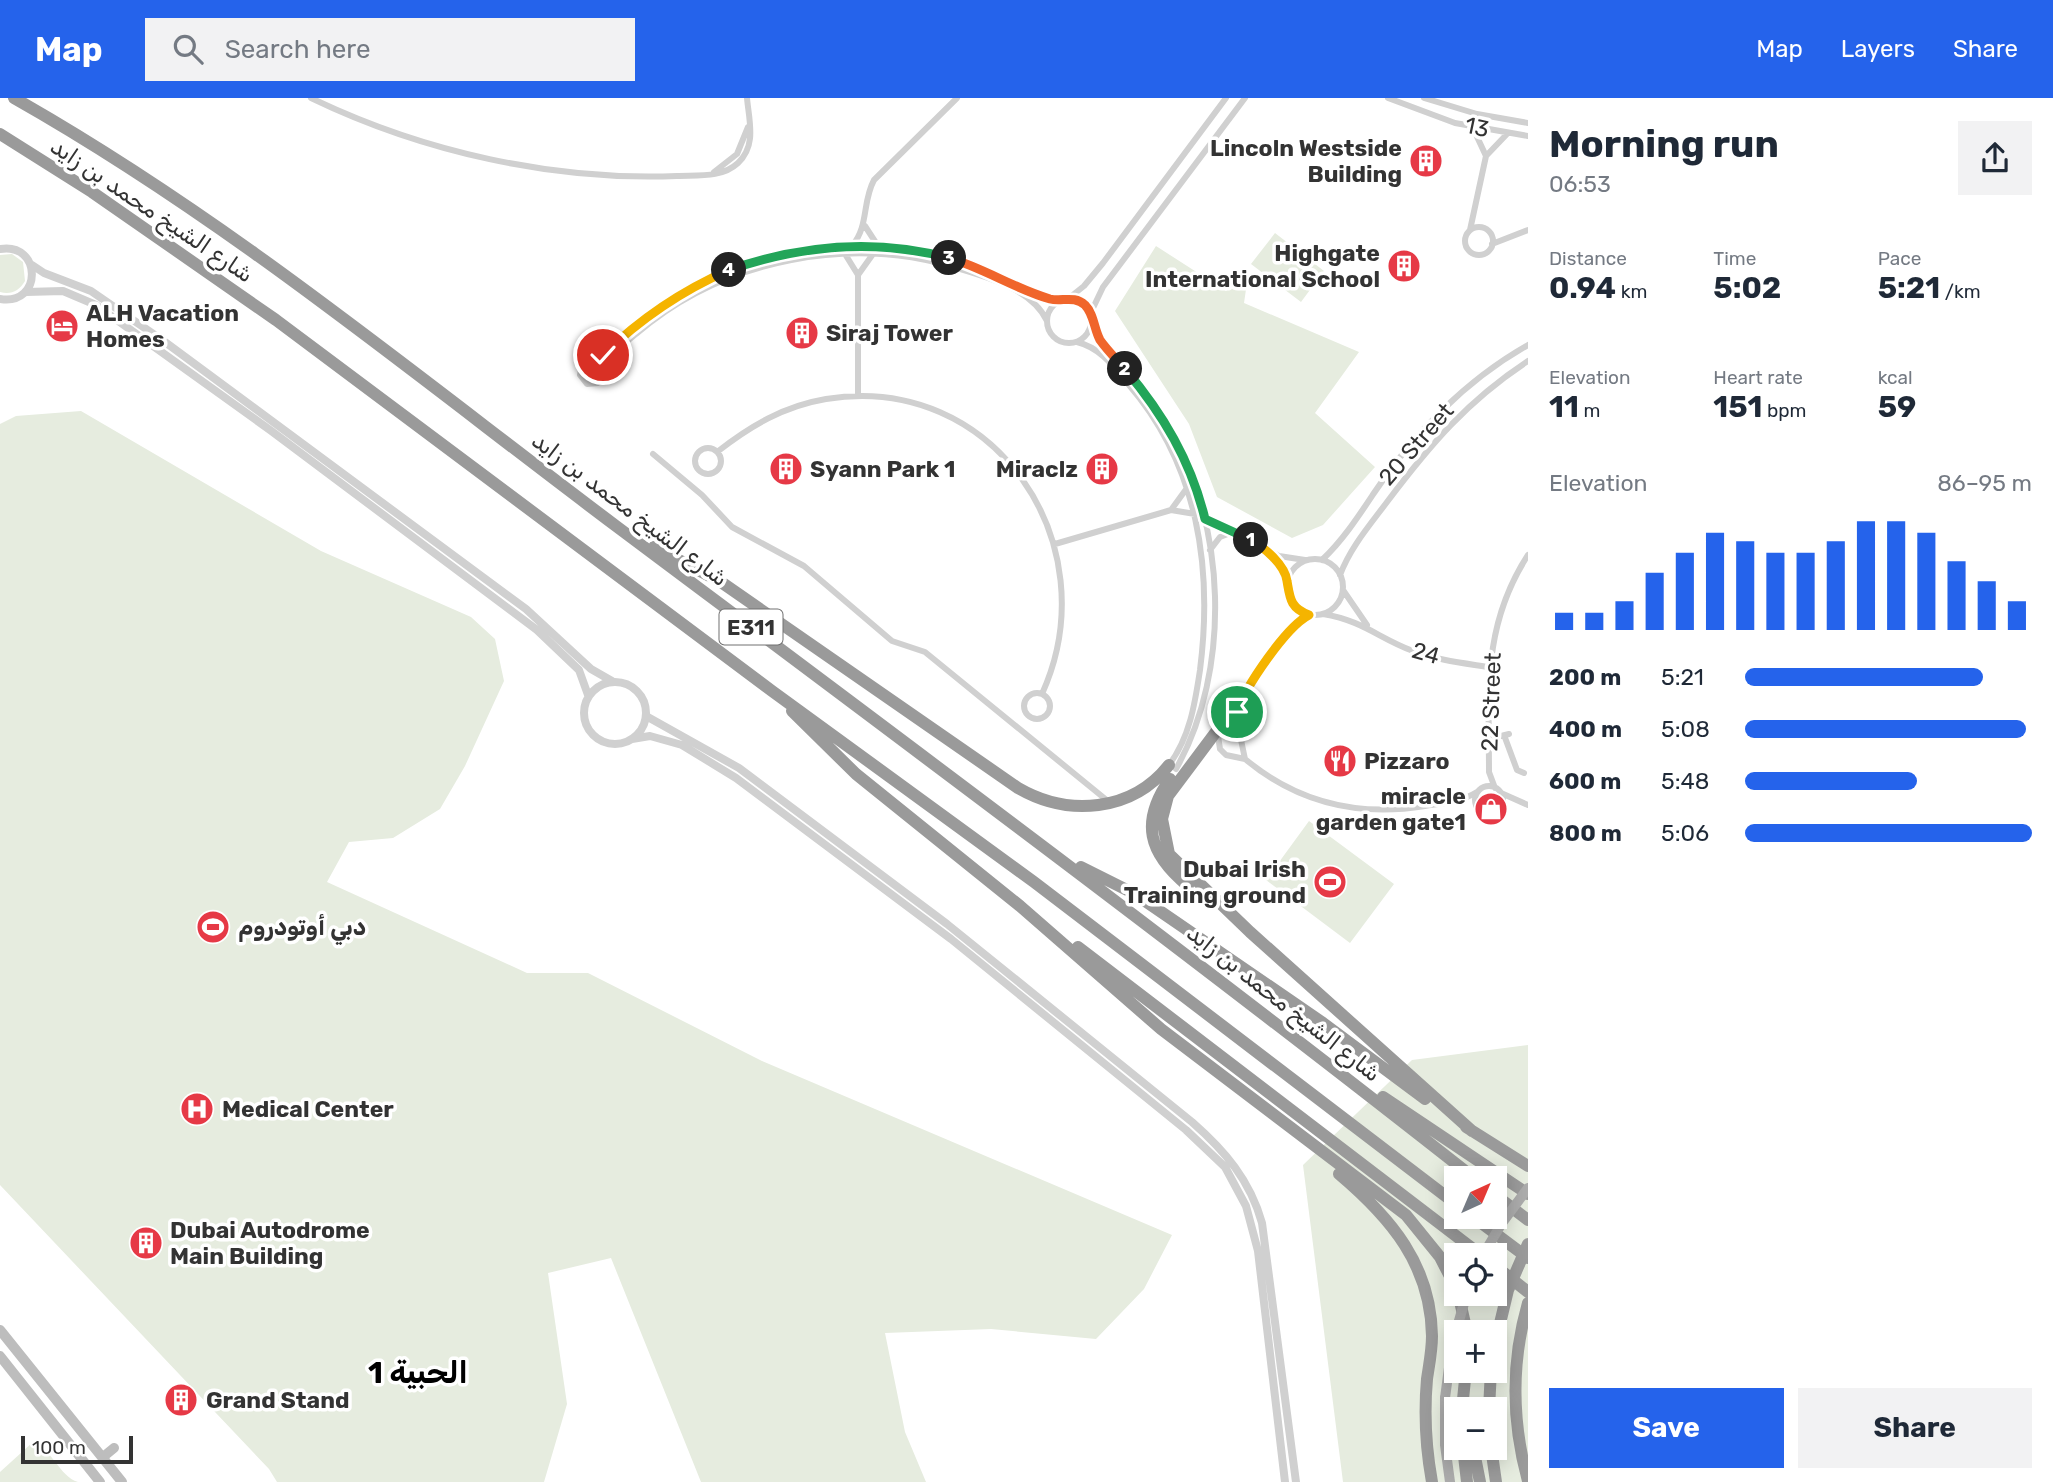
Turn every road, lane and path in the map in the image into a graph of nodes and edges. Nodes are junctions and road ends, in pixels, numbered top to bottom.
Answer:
1 (14, 98) edge
2 (20, 98) edge
3 (311, 98) edge
4 (747, 98) edge
5 (957, 98) edge
6 (1226, 98) edge
7 (1245, 98) edge
8 (1388, 98) edge
9 (1424, 98) edge
10 (37, 111) junction
11 (1528, 123) edge
12 (1472, 126) junction
13 (0, 134) edge
14 (1507, 134) junction
15 (1528, 136) edge
16 (1486, 156) junction
17 (1475, 211) junction
18 (865, 224) junction
19 (1485, 229) junction
20 (1469, 230) junction
21 (1528, 230) edge
22 (1492, 244) junction
23 (852, 246) junction
24 (879, 246) junction
25 (0, 249) edge
26 (845, 254) junction
27 (873, 254) junction
28 (32, 265) junction
29 (858, 275) junction
30 (26, 292) junction
31 (1069, 298) junction
32 (0, 299) edge
33 (1059, 301) junction
34 (1047, 321) junction
35 (1092, 321) junction
36 (1077, 342) junction
37 (1528, 345) edge
38 (1528, 361) edge
39 (858, 396) junction
40 (717, 452) junction
41 (653, 454) dead end
42 (1187, 488) junction
43 (1171, 510) junction
44 (1195, 514) junction
45 (1205, 519) junction
46 (1235, 532) junction
47 (629, 536) junction
48 (1055, 544) junction
49 (1210, 550) junction
50 (1266, 550) junction
51 (1528, 555) edge
52 (1308, 560) junction
53 (1322, 560) junction
54 (1340, 575) junction
55 (1287, 580) junction
56 (1343, 590) junction
57 (1323, 614) junction
58 (1309, 615) junction
59 (1368, 627) junction
60 (1488, 667) junction
61 (612, 681) junction
62 (772, 691) junction
63 (1245, 693) junction
64 (1042, 694) junction
65 (588, 695) junction
66 (646, 716) junction
67 (1234, 730) junction
68 (1489, 738) junction
69 (632, 739) junction
70 (1245, 759) junction
71 (1173, 767) junction
72 (1489, 772) junction
73 (1524, 773) dead end
74 (1495, 788) junction
75 (1478, 790) junction
76 (1501, 793) junction
77 (1457, 800) junction
78 (1110, 803) junction
79 (1525, 804) edge
80 (1475, 805) junction
81 (1501, 808) junction
82 (1059, 856) junction
83 (1020, 906) junction
84 (1250, 932) junction
85 (1323, 1059) junction
86 (1245, 1094) junction
87 (1472, 1131) junction
88 (1459, 1166) edge
89 (1528, 1166) edge
90 (1528, 1188) edge
91 (1528, 1194) edge
92 (1444, 1195) edge
93 (1507, 1204) edge
94 (1528, 1220) edge
95 (1489, 1229) edge
96 (1466, 1243) edge
97 (1490, 1243) edge
98 (1528, 1244) edge
99 (1528, 1258) edge
100 (1444, 1264) edge
101 (1507, 1275) edge
102 (1528, 1292) edge
103 (1528, 1303) edge
104 (1462, 1306) edge
105 (1501, 1320) edge
106 (0, 1330) edge
107 (0, 1356) edge
108 (114, 1448) dead end
109 (103, 1457) junction
110 (1464, 1460) edge
111 (1476, 1460) edge
112 (1493, 1460) edge
113 (1294, 1461) junction
114 (1283, 1462) junction
115 (1526, 1472) edge
116 (100, 1482) edge
117 (122, 1482) edge
118 (1285, 1482) edge
119 (1296, 1482) edge
120 (1432, 1482) edge
121 (1450, 1482) edge
122 (1467, 1482) edge
123 (1480, 1482) edge
124 (1496, 1482) edge
125 (1528, 1482) edge

1 - 10 highway, شارع الشيخ محمد بن زايد / E311
2 - 10 highway
3 - 4 street
5 - 18 street
6 - 31 street
7 - 35 street
8 - 12 street, 13
9 - 11 street, 13
10 - 47 highway, شارع الشيخ محمد بن زايد / E311
12 - 14 street, 13
12 - 16 street
13 - 62 highway, شارع الشيخ محمد بن زايد / E311
14 - 15 street, 13
14 - 16 street
16 - 17 street
17 - 19 street
17 - 20 street
18 - 23 street
18 - 24 street
19 - 20 street
19 - 22 street
20 - 22 street
21 - 22 street
23 - 24 street
23 - 26 street
24 - 33 street
25 - 28 street
26 - 27 street
26 - 29 street
27 - 29 street
27 - 34 street
28 - 30 street
28 - 61 street
29 - 39 street
30 - 32 street
30 - 65 street
31 - 33 street
31 - 35 street
33 - 34 street
34 - 36 street
35 - 36 street
35 - 45 street
36 - 42 street
37 - 53 street, 20 Street
38 - 54 street, 20 Street
39 - 40 street
39 - 48 street
40 - 40 street
41 - 78 street
42 - 43 street
42 - 44 street
43 - 44 street
43 - 48 street
44 - 71 street
45 - 46 street
45 - 49 street
46 - 49 street
46 - 50 street
47 - 78 highway
47 - 82 highway, شارع الشيخ محمد بن زايد / E311
48 - 64 street
49 - 71 street
50 - 52 street
50 - 55 street
51 - 60 street, 22 Street
52 - 53 street
52 - 55 street
53 - 54 street
54 - 56 street
55 - 58 street
56 - 57 street
56 - 59 street, 24
57 - 58 street
57 - 59 street, 24
58 - 63 street
59 - 60 street, 24
60 - 68 street, 22 Street
61 - 65 street
61 - 66 street
62 - 83 highway
62 - 92 highway, شارع الشيخ محمد بن زايد / E311
63 - 67 street
63 - 84 highway
64 - 64 street
65 - 69 street
66 - 69 street
66 - 113 street
67 - 70 street
67 - 70 street
68 - 72 street, 22 Street
68 - 73 street
69 - 114 street
70 - 77 street
71 - 78 highway
71 - 84 highway
72 - 74 street, 22 Street
72 - 75 street, 22 Street
74 - 75 street
74 - 76 street
75 - 77 street
75 - 80 street
76 - 79 street
76 - 81 street
77 - 80 street
79 - 81 street
80 - 81 street
82 - 85 highway, شارع الشيخ محمد بن زايد / E311
82 - 87 highway
83 - 86 highway
83 - 96 highway
84 - 87 highway
85 - 88 highway, شارع الشيخ محمد بن زايد / E311
85 - 91 highway
86 - 100 highway
86 - 120 highway
87 - 89 highway
90 - 97 main road, bridge
93 - 94 highway
95 - 99 highway
98 - 105 highway, bridge
101 - 102 highway
103 - 115 highway
104 - 121 main road, bridge
106 - 109 main road
107 - 116 main road
108 - 109 main road
109 - 117 main road
110 - 122 highway
111 - 123 highway
112 - 124 highway
113 - 114 street
113 - 119 street
114 - 118 street
115 - 125 highway

